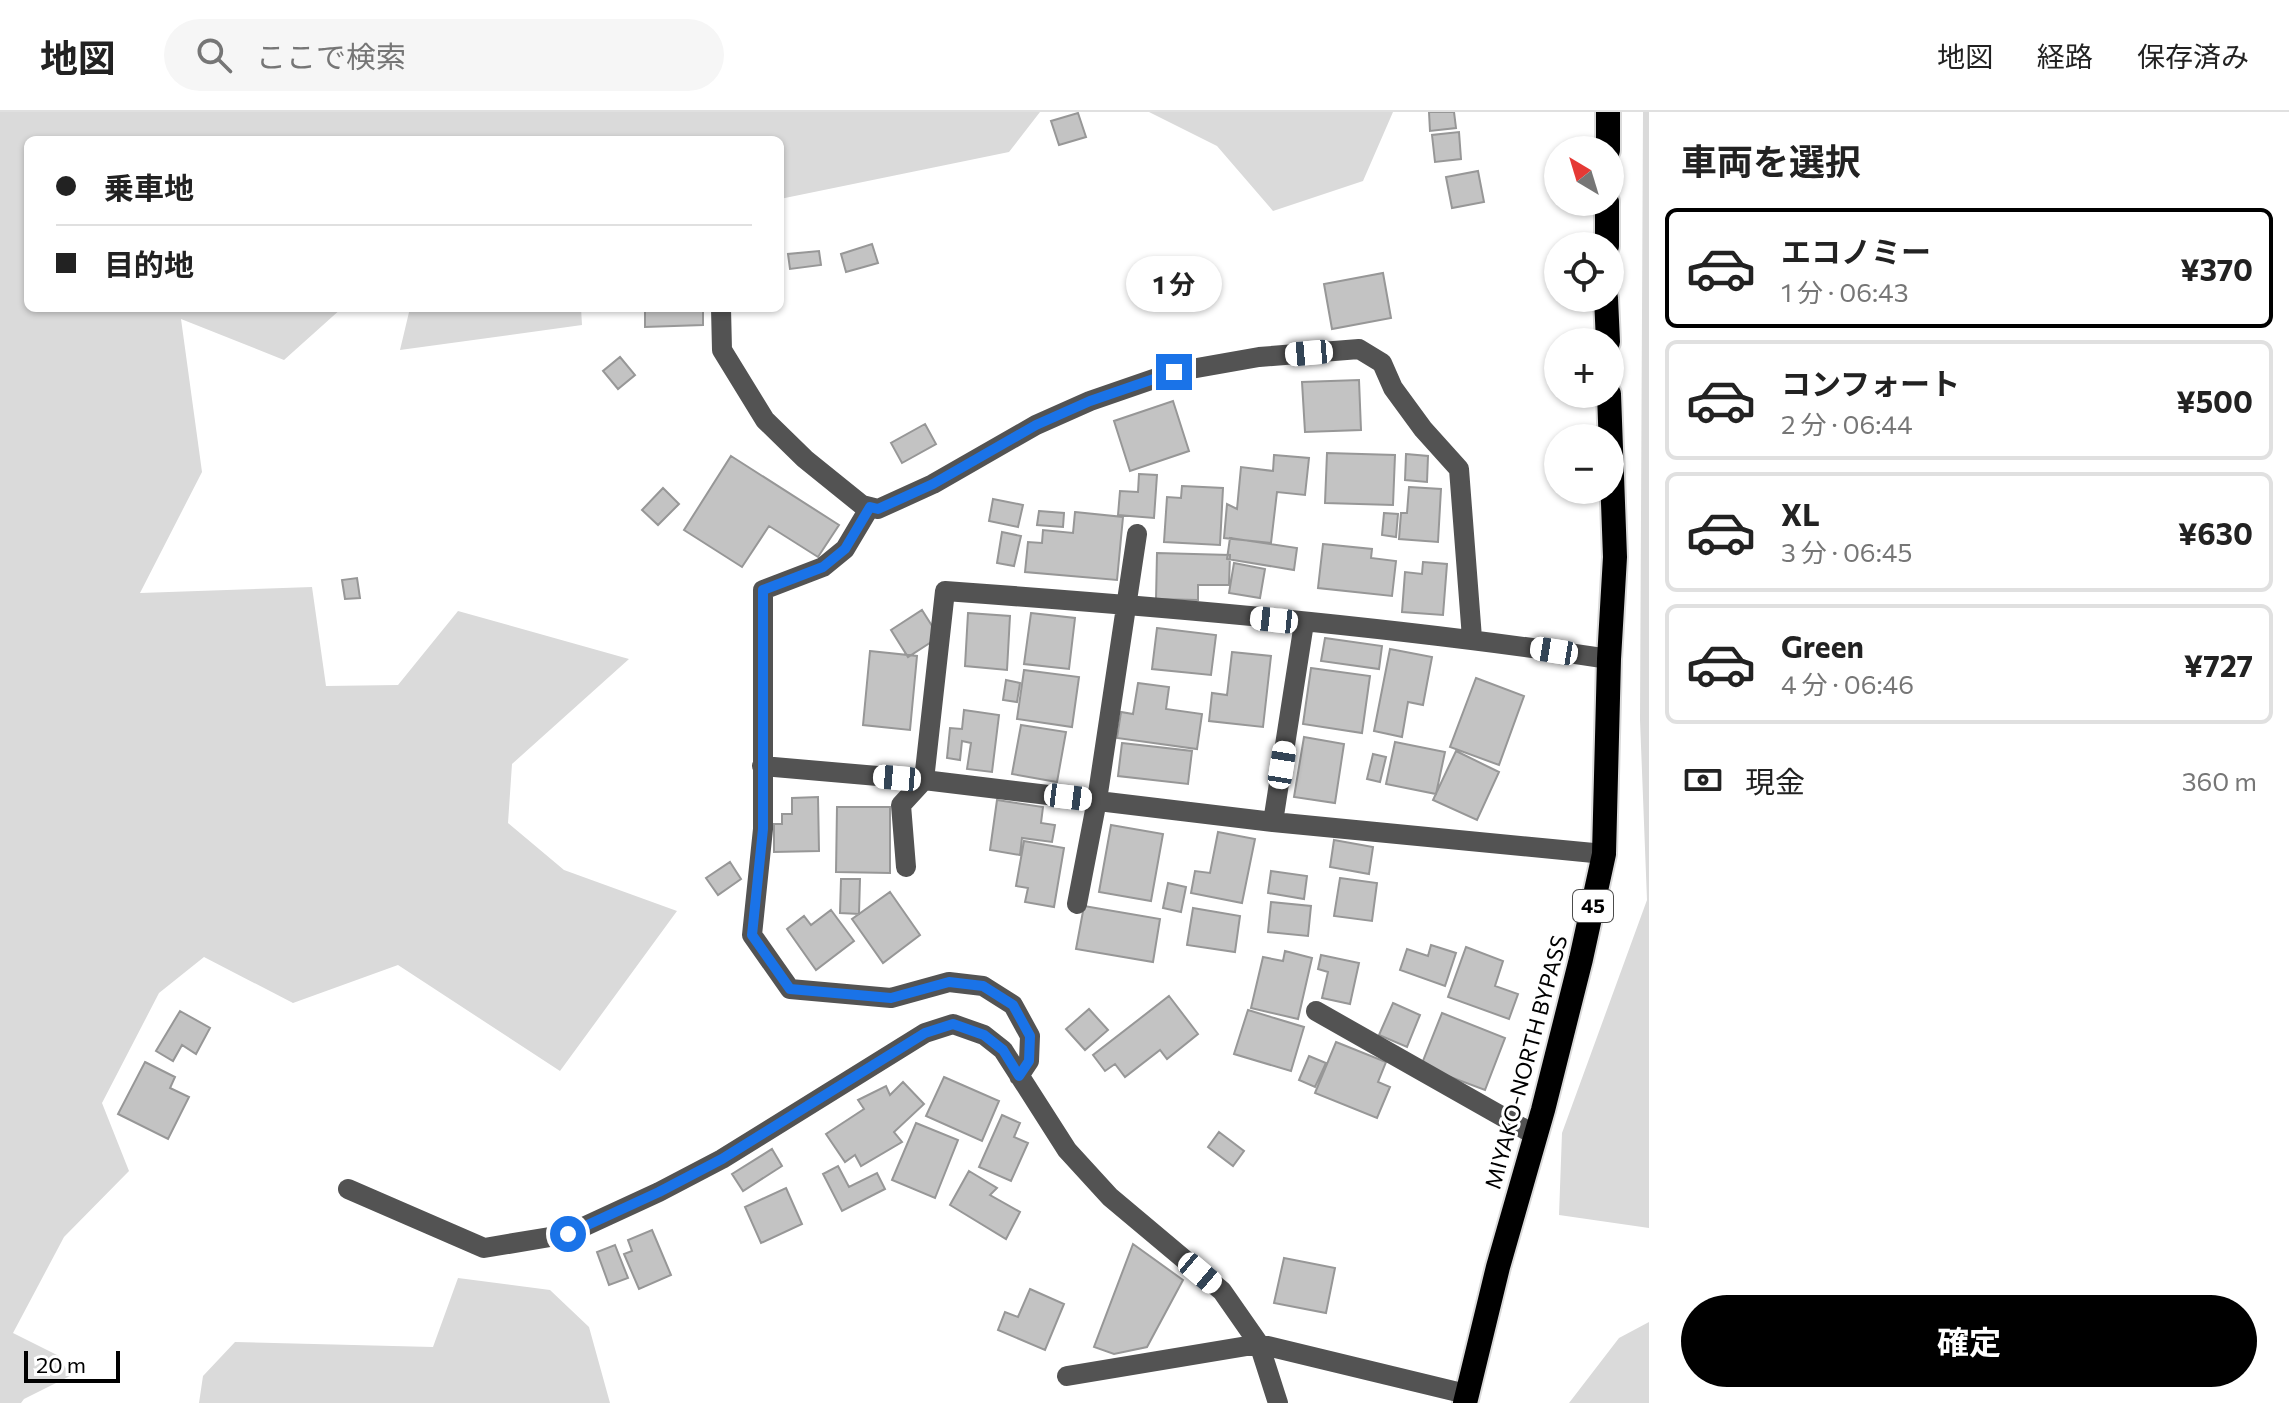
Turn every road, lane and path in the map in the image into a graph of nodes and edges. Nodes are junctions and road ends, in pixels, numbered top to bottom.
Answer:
1 (1608, 112) edge
2 (1608, 136) edge
3 (721, 312) edge
4 (1610, 408) edge
5 (870, 507) junction
6 (1137, 534) dead end
7 (1125, 604) junction
8 (1304, 623) junction
9 (1472, 638) junction
10 (1609, 659) junction
11 (762, 766) junction
12 (924, 780) junction
13 (1097, 800) junction
14 (1273, 822) junction
15 (1604, 854) junction
16 (906, 867) dead end
17 (1077, 904) dead end
18 (1316, 1011) dead end
19 (1019, 1076) junction
20 (1535, 1135) junction
21 (348, 1189) dead end
22 (1259, 1344) junction
23 (1067, 1376) dead end
24 (1466, 1399) edge
25 (1278, 1403) edge

1 - 2 highway
3 - 5 street
4 - 10 highway, MIYAKO-NORTH BYPASS / 45
5 - 9 street
5 - 11 street
6 - 7 street
7 - 8 street
7 - 12 street
7 - 13 street
8 - 9 street
8 - 14 street
9 - 10 street
10 - 15 highway, MIYAKO-NORTH BYPASS / 45
11 - 12 street
11 - 19 street
12 - 13 street
12 - 16 street
13 - 14 street
13 - 17 street
14 - 15 street
15 - 20 highway, MIYAKO-NORTH BYPASS / 45
18 - 20 street
19 - 21 street
19 - 22 street
20 - 24 highway, MIYAKO-NORTH BYPASS / 45
22 - 23 street
22 - 24 street
22 - 25 street

